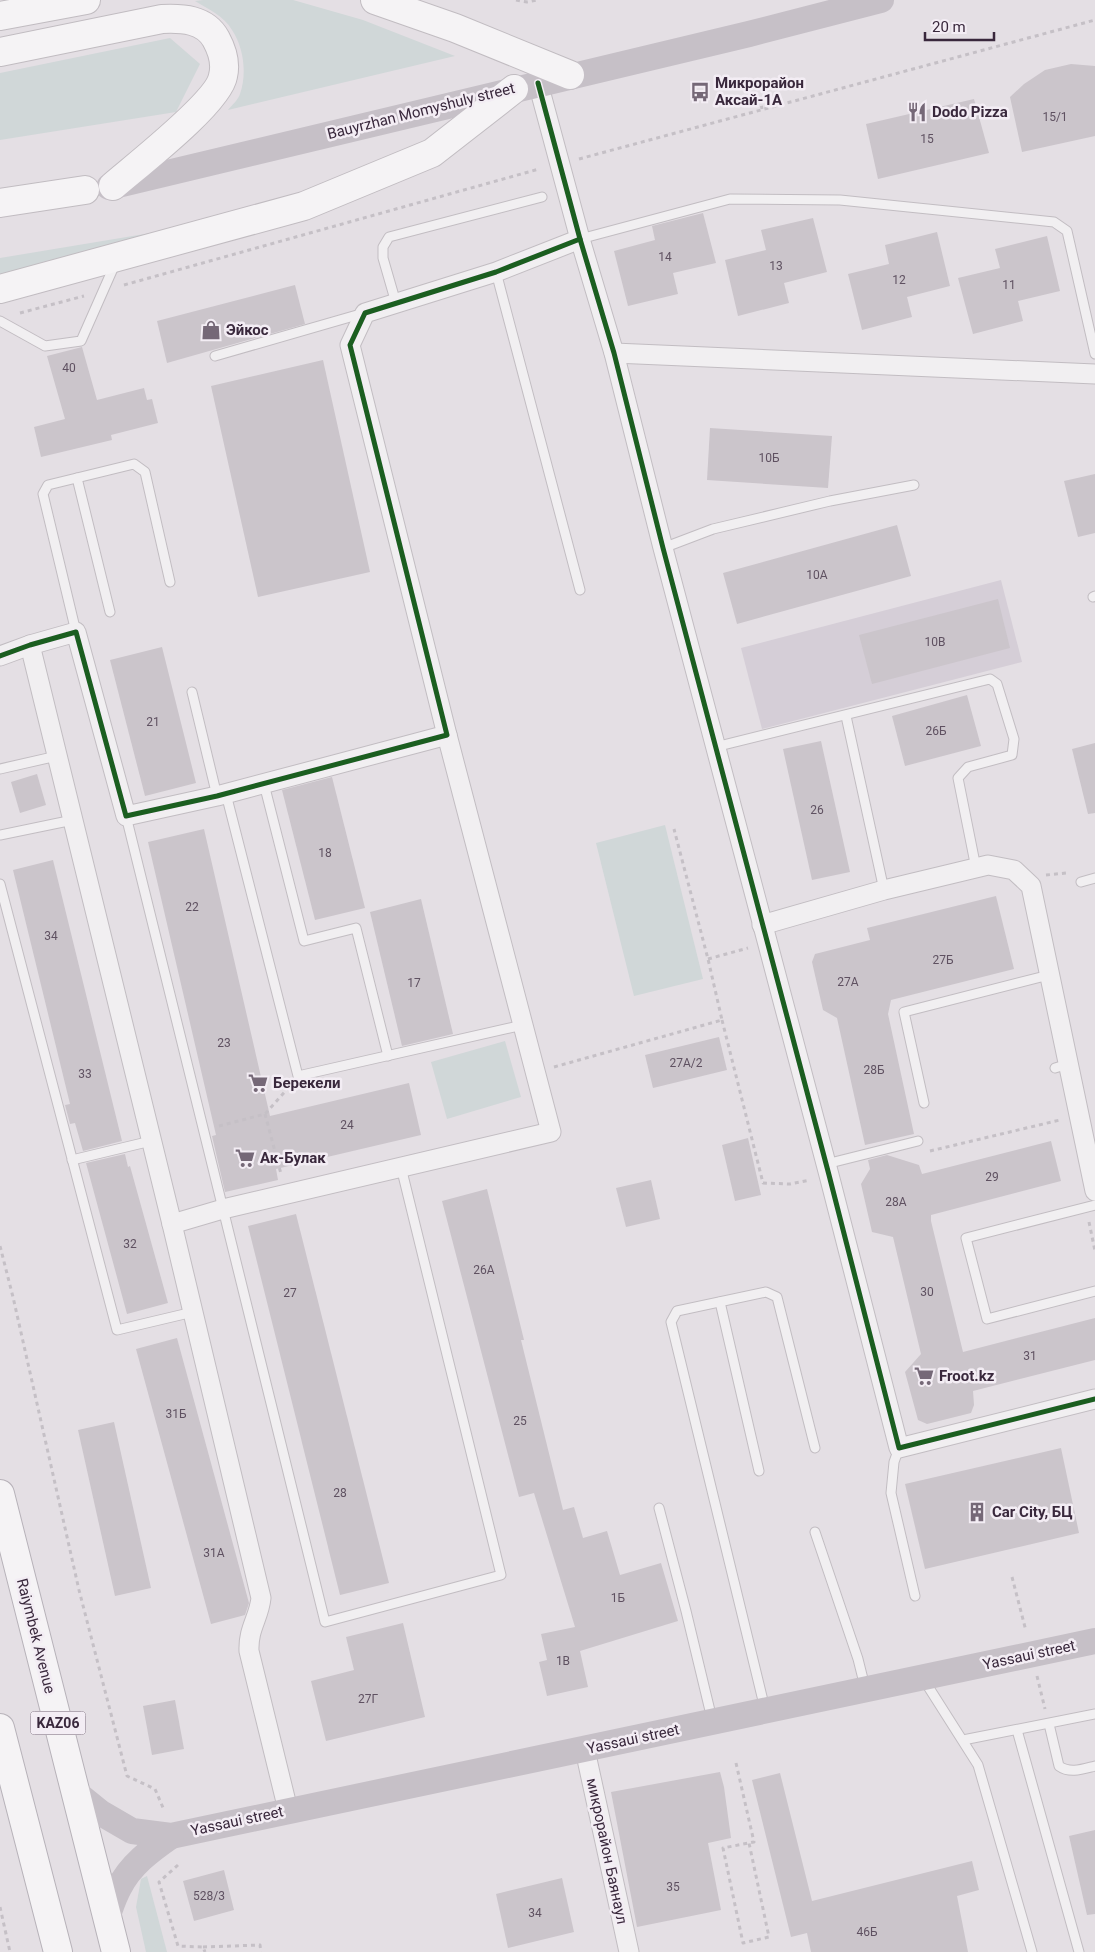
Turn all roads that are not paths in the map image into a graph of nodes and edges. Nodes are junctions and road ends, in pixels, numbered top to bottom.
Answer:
1 (86, 0) edge
2 (375, 0) edge
3 (881, 0) edge
4 (845, 4) edge
5 (0, 16) edge
6 (0, 52) edge
7 (570, 75) junction
8 (526, 86) junction
9 (113, 186) junction
10 (85, 190) junction
11 (542, 196) dead end
12 (0, 198) edge
13 (0, 203) edge
14 (580, 239) junction
15 (118, 256) junction
16 (496, 272) junction
17 (0, 289) edge
18 (396, 304) junction
19 (365, 313) junction
20 (0, 321) edge
21 (614, 353) junction
22 (1095, 354) edge
23 (215, 356) dead end
24 (1095, 374) edge
25 (77, 478) junction
26 (914, 484) dead end
27 (663, 548) junction
28 (170, 582) dead end
29 (580, 590) dead end
30 (110, 612) dead end
31 (76, 632) junction
32 (30, 645) junction
33 (0, 656) edge
34 (192, 692) dead end
35 (846, 716) junction
36 (447, 735) junction
37 (715, 747) junction
38 (57, 756) junction
39 (0, 769) edge
40 (264, 784) junction
41 (222, 795) junction
42 (126, 816) junction
43 (73, 820) junction
44 (0, 836) edge
45 (976, 868) junction
46 (1095, 878) edge
47 (1082, 882) dead end
48 (0, 884) edge
49 (884, 890) junction
50 (765, 934) junction
51 (1049, 975) junction
52 (523, 1025) junction
53 (388, 1056) junction
54 (924, 1103) dead end
55 (151, 1141) junction
56 (918, 1141) dead end
57 (72, 1160) junction
58 (826, 1164) junction
59 (401, 1167) junction
60 (1095, 1192) edge
61 (1095, 1205) edge
62 (223, 1209) junction
63 (172, 1224) junction
64 (1095, 1291) edge
65 (720, 1302) junction
66 (193, 1312) junction
67 (1095, 1399) edge
68 (815, 1448) dead end
69 (899, 1448) junction
70 (759, 1471) dead end
71 (0, 1494) edge
72 (659, 1508) dead end
73 (815, 1532) dead end
74 (915, 1596) dead end
75 (1095, 1641) edge
76 (922, 1678) junction
77 (865, 1690) junction
78 (766, 1711) junction
79 (1095, 1714) edge
80 (712, 1722) junction
81 (1049, 1724) junction
82 (0, 1728) edge
83 (1017, 1730) junction
84 (963, 1740) junction
85 (585, 1750) junction
86 (1095, 1766) edge
87 (76, 1792) junction
88 (288, 1810) junction
89 (168, 1824) junction
90 (37, 1869) junction
91 (108, 1917) junction
92 (49, 1952) edge
93 (58, 1952) edge
94 (116, 1952) edge
95 (629, 1952) edge
96 (1032, 1952) edge
97 (1079, 1952) edge

1 - 5 main road
2 - 7 main road
3 - 4 main road, Bauyrzhan Momyshuly street
4 - 7 main road, Bauyrzhan Momyshuly street
6 - 9 main road
7 - 8 main road, Bauyrzhan Momyshuly street
8 - 9 main road, Bauyrzhan Momyshuly street
8 - 14 street
8 - 15 main road
9 - 10 main road, Bauyrzhan Momyshuly street
10 - 12 main road
10 - 13 main road
11 - 18 lane
14 - 16 street
14 - 21 street
14 - 22 lane
15 - 17 main road
15 - 20 lane
16 - 18 street
16 - 29 lane
18 - 19 street
19 - 23 lane
19 - 36 street
21 - 24 street
21 - 27 street
25 - 28 lane
25 - 30 lane
25 - 31 lane
26 - 27 lane
27 - 37 street
31 - 32 street
31 - 42 street
32 - 33 street
32 - 38 street
34 - 41 lane
35 - 37 lane
35 - 45 lane
35 - 49 lane
36 - 40 street
36 - 52 street
37 - 50 street
38 - 39 lane
38 - 43 street
40 - 41 street
40 - 53 lane
41 - 42 street
41 - 53 lane
42 - 62 lane
43 - 44 lane
43 - 55 street
45 - 49 street
45 - 51 street
46 - 47 lane
48 - 57 lane
49 - 50 street
50 - 58 street
51 - 54 lane
51 - 60 street
52 - 53 lane
52 - 59 street
55 - 57 lane
55 - 63 street
56 - 58 lane
57 - 66 lane
58 - 69 street
59 - 62 street
59 - 62 lane
61 - 64 lane
62 - 63 street
63 - 66 street
65 - 68 lane
65 - 70 lane
65 - 78 lane
66 - 88 street
67 - 69 street
69 - 74 lane
71 - 87 main road, Raiymbek Avenue / KАZ06
72 - 80 lane
73 - 77 lane
75 - 76 main road, Yassaui street
76 - 77 main road, Yassaui street
76 - 84 lane
77 - 78 main road, Yassaui street
78 - 80 main road, Yassaui street
79 - 81 lane
80 - 85 main road, Yassaui street
81 - 83 lane
81 - 86 lane
82 - 90 main road
83 - 84 lane
83 - 97 lane
84 - 96 lane
85 - 88 main road, Yassaui street
85 - 95 street, микрорайон Баянаул
87 - 89 main road
87 - 91 main road, Raiymbek Avenue / KАZ06
88 - 89 main road, Yassaui street
89 - 91 main road
90 - 92 lane
90 - 93 main road
91 - 94 main road, Raiymbek Avenue / KАZ06

